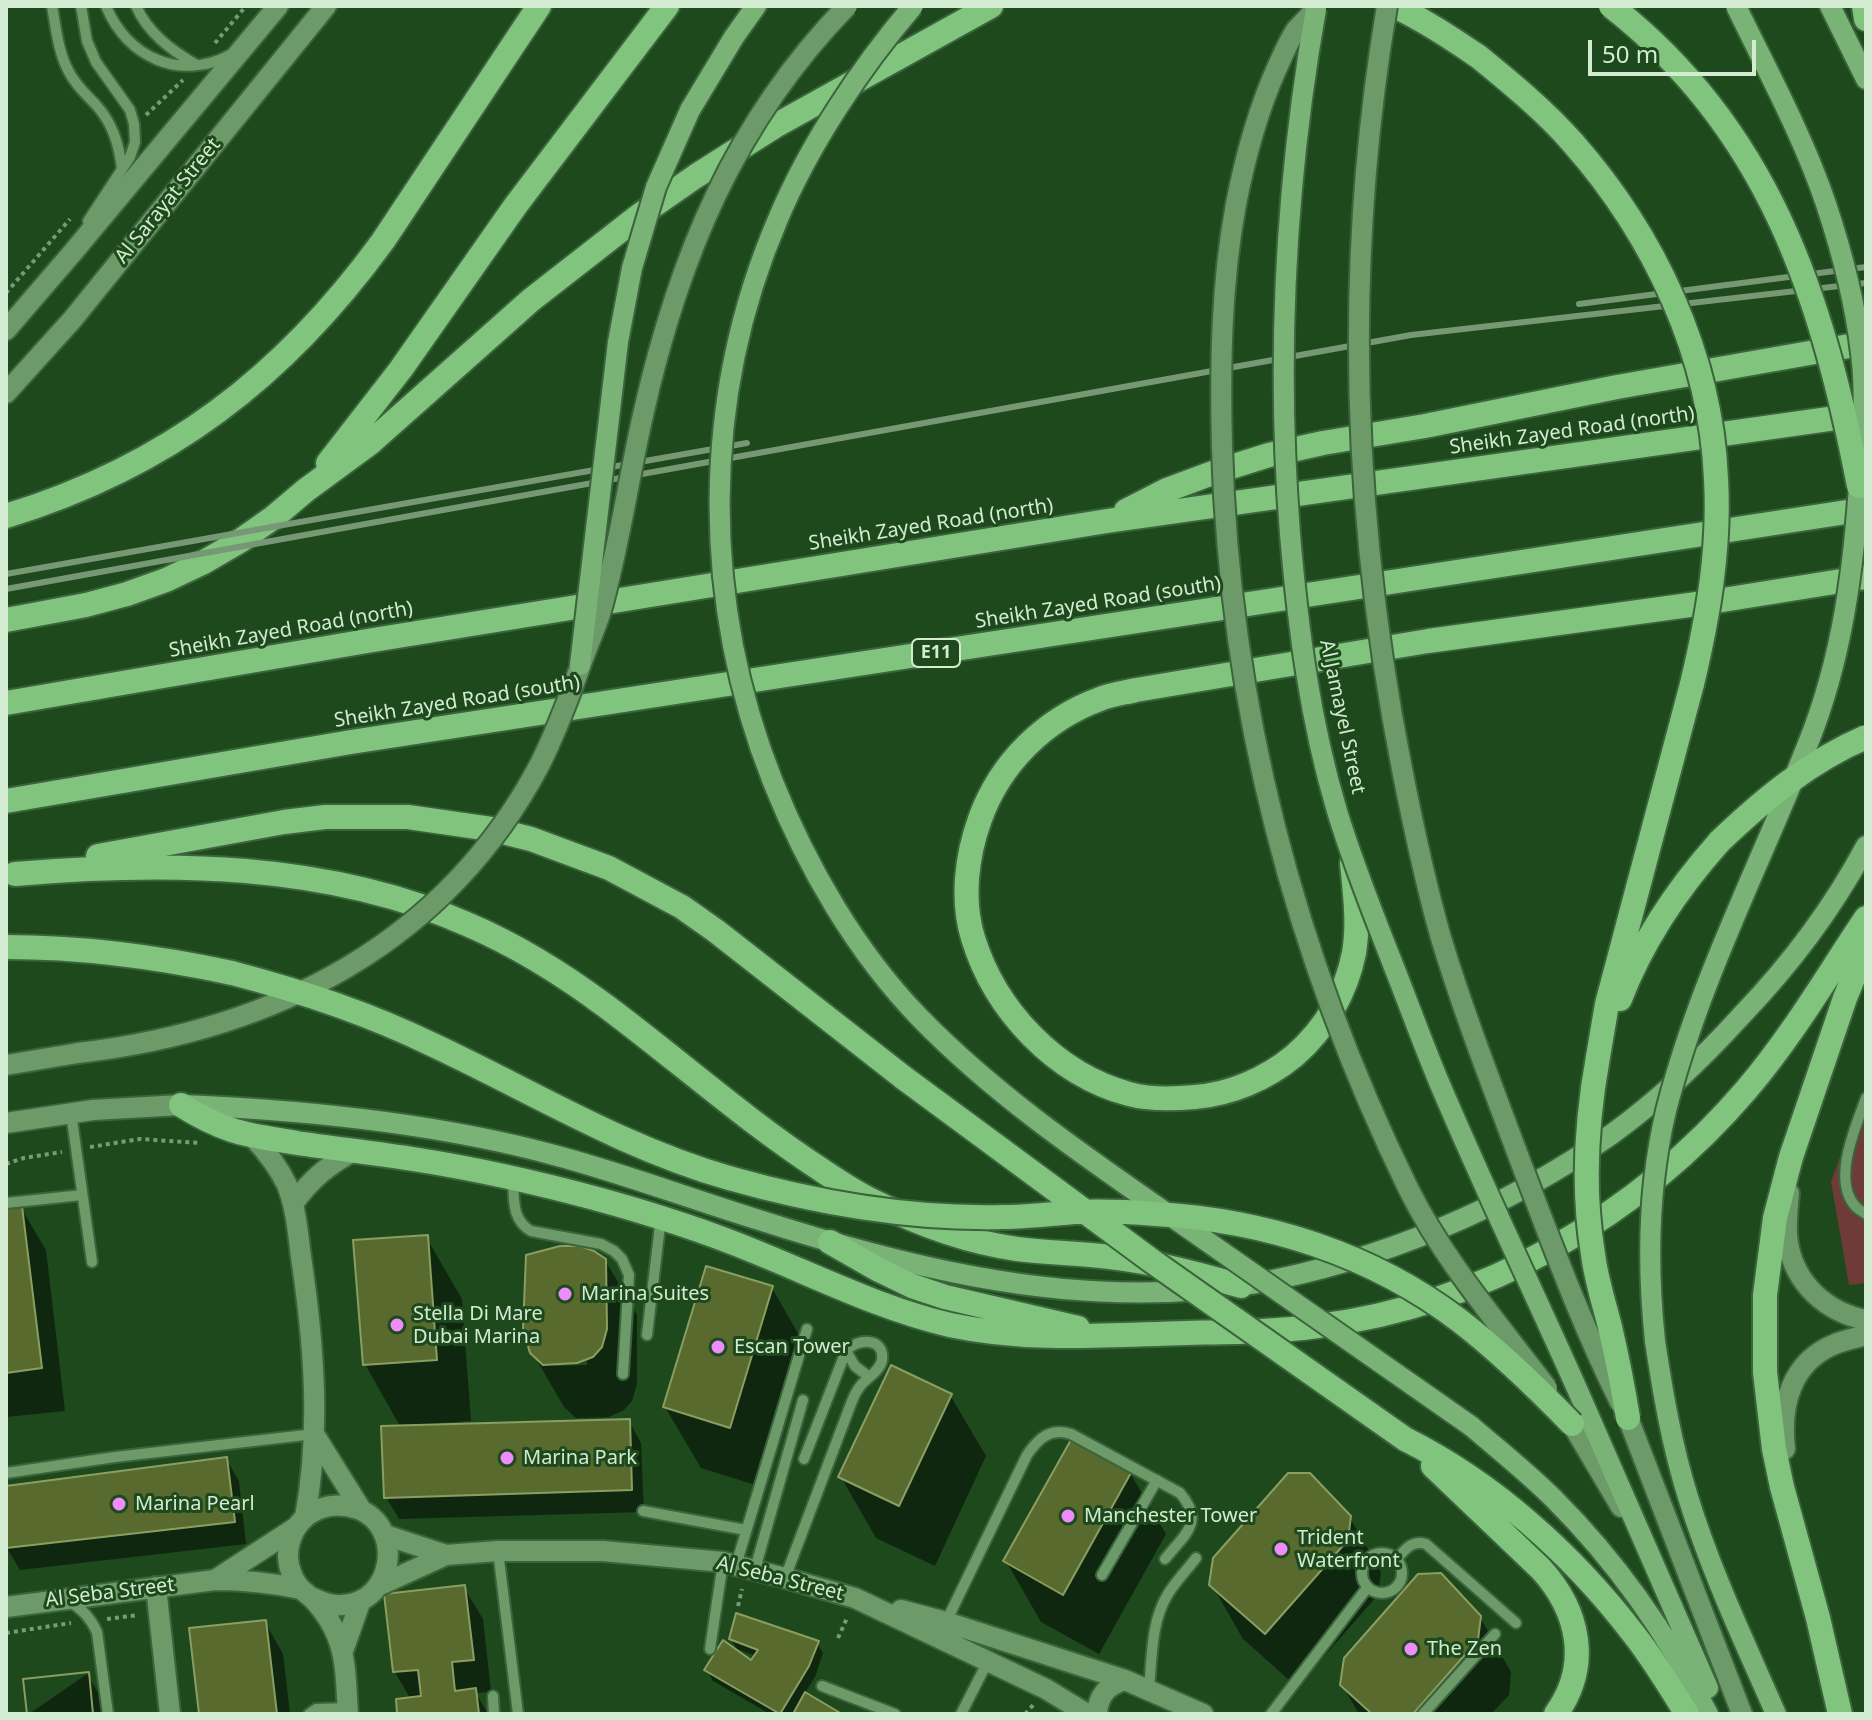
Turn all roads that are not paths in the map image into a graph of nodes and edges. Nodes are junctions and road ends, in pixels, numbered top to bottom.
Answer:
1 (52, 6) edge
2 (81, 6) edge
3 (106, 6) edge
4 (136, 6) edge
5 (278, 6) edge
6 (326, 6) edge
7 (539, 6) edge
8 (667, 6) edge
9 (756, 6) edge
10 (847, 6) edge
11 (913, 6) edge
12 (991, 6) edge
13 (1387, 6) edge
14 (1394, 6) edge
15 (1611, 6) edge
16 (1736, 6) edge
17 (1830, 6) edge
18 (1864, 6) edge
19 (1317, 7) edge
20 (1866, 19) edge
21 (244, 48) junction
22 (197, 65) junction
23 (1866, 79) edge
24 (122, 169) junction
25 (74, 251) junction
26 (6, 330) edge
27 (1866, 343) edge
28 (6, 393) edge
29 (1866, 413) edge
30 (1859, 486) junction
31 (306, 490) junction
32 (1866, 509) edge
33 (6, 516) edge
34 (1107, 521) junction
35 (1866, 577) edge
36 (6, 620) edge
37 (580, 665) junction
38 (6, 703) edge
39 (1866, 737) edge
40 (6, 801) edge
41 (1866, 846) edge
42 (1352, 858) junction
43 (11, 874) edge
44 (1866, 918) edge
45 (6, 947) edge
46 (1866, 947) edge
47 (1598, 1057) junction
48 (6, 1065) edge
49 (1866, 1098) edge
50 (181, 1105) junction
51 (71, 1113) junction
52 (11, 1124) edge
53 (252, 1136) junction
54 (354, 1151) junction
55 (1791, 1157) junction
56 (513, 1180) junction
57 (82, 1195) junction
58 (6, 1203) edge
59 (293, 1204) junction
60 (1866, 1214) edge
61 (661, 1217) junction
62 (830, 1242) junction
63 (92, 1262) dead end
64 (1241, 1286) junction
65 (1866, 1320) edge
66 (807, 1329) dead end
67 (647, 1335) dead end
68 (1111, 1335) junction
69 (1866, 1335) edge
70 (846, 1351) junction
71 (623, 1374) dead end
72 (869, 1377) junction
73 (803, 1400) dead end
74 (1628, 1418) junction
75 (1572, 1424) junction
76 (314, 1434) junction
77 (1405, 1439) junction
78 (804, 1459) dead end
79 (6, 1473) edge
80 (1157, 1480) junction
81 (362, 1511) junction
82 (643, 1511) dead end
83 (300, 1523) junction
84 (1793, 1525) junction
85 (746, 1530) junction
86 (385, 1535) junction
87 (498, 1551) junction
88 (446, 1555) junction
89 (1196, 1558) dead end
90 (1165, 1559) dead end
91 (1397, 1559) junction
92 (738, 1566) junction
93 (1102, 1575) dead end
94 (785, 1578) junction
95 (215, 1580) junction
96 (378, 1586) junction
97 (156, 1587) junction
98 (1367, 1588) junction
99 (307, 1594) junction
100 (855, 1598) junction
101 (65, 1599) junction
102 (361, 1600) junction
103 (6, 1607) edge
104 (946, 1622) junction
105 (1516, 1623) dead end
106 (1495, 1634) dead end
107 (710, 1649) dead end
108 (343, 1651) junction
109 (988, 1661) junction
110 (1125, 1680) junction
111 (822, 1686) dead end
112 (1149, 1689) junction
113 (493, 1696) dead end
114 (348, 1711) edge
115 (108, 1714) edge
116 (170, 1714) edge
117 (309, 1714) edge
118 (494, 1714) edge
119 (518, 1714) edge
120 (895, 1714) edge
121 (961, 1714) edge
122 (1087, 1714) edge
123 (1097, 1714) edge
124 (1203, 1714) edge
125 (1271, 1714) edge
126 (1423, 1714) edge
127 (1556, 1714) edge
128 (1687, 1714) edge
129 (1709, 1714) edge
130 (1718, 1714) edge
131 (1742, 1714) edge
132 (1776, 1714) edge
133 (1840, 1714) edge

1 - 24 lane
2 - 24 lane
3 - 22 lane
4 - 22 lane
5 - 21 street, Al Sarayat Street
6 - 28 street, Al Sarayat Street
7 - 33 highway
8 - 31 highway
9 - 37 main road, bridge
10 - 37 street, bridge
11 - 129 main road, bridge
12 - 31 highway
13 - 74 street, bridge
14 - 47 highway, bridge
15 - 30 highway, bridge
16 - 30 main road, bridge
17 - 23 main road
18 - 20 highway
19 - 42 main road, Al Jamayel Street, bridge
19 - 75 street, bridge
21 - 22 lane
21 - 25 street, Al Sarayat Street
24 - 25 lane
25 - 26 street, Al Sarayat Street
27 - 34 highway
29 - 34 highway, Sheikh Zayed Road (north)
30 - 132 main road, bridge
31 - 36 highway
32 - 40 highway, Sheikh Zayed Road (south) / E11
34 - 38 highway, Sheikh Zayed Road (north)
35 - 42 highway, bridge
37 - 48 street, bridge
39 - 47 highway, bridge
41 - 64 main road
42 - 130 main road, Al Jamayel Street, bridge
43 - 64 highway
43 - 77 highway, bridge
44 - 68 highway
45 - 75 highway, bridge
46 - 55 highway
47 - 74 highway, bridge
49 - 60 lane
50 - 51 street
50 - 53 highway
50 - 62 main road
51 - 52 street
51 - 57 lane
53 - 54 highway
53 - 59 street
54 - 56 highway
54 - 59 street
55 - 65 street
55 - 84 highway
56 - 61 highway
56 - 71 lane
57 - 58 lane
57 - 63 lane
59 - 76 street
61 - 67 lane
61 - 68 highway
62 - 64 main road
62 - 68 highway
66 - 85 lane
69 - 84 street
70 - 72 lane
70 - 72 lane
70 - 78 lane
72 - 94 lane
73 - 92 lane
74 - 131 street
75 - 129 street
76 - 79 lane
76 - 81 street
76 - 83 street
77 - 127 highway
77 - 128 highway
80 - 90 lane
80 - 93 lane
80 - 104 lane
81 - 83 street
81 - 86 street
82 - 85 lane
83 - 95 street, Al Seba Street
83 - 99 street
84 - 133 highway
85 - 92 lane
86 - 88 street, Al Seba Street
86 - 96 street
87 - 88 street, Al Seba Street
87 - 92 street, Al Seba Street
87 - 119 lane
88 - 96 street, Al Seba Street
89 - 112 lane
91 - 98 lane
91 - 98 lane
91 - 105 lane
92 - 94 street, Al Seba Street
92 - 107 lane
94 - 100 street, Al Seba Street
95 - 97 street, Al Seba Street
95 - 99 street, Al Seba Street
96 - 102 street
97 - 101 street, Al Seba Street
97 - 116 street
98 - 125 lane
99 - 102 street
99 - 108 street
100 - 104 street
100 - 109 street, Al Seba Street
101 - 103 street, Al Seba Street
101 - 115 lane
102 - 108 street
104 - 110 street
106 - 126 lane
108 - 114 street
109 - 121 lane
109 - 122 street, Al Seba Street
110 - 112 street
110 - 123 street
111 - 120 lane
112 - 124 street
113 - 118 lane
114 - 117 lane

